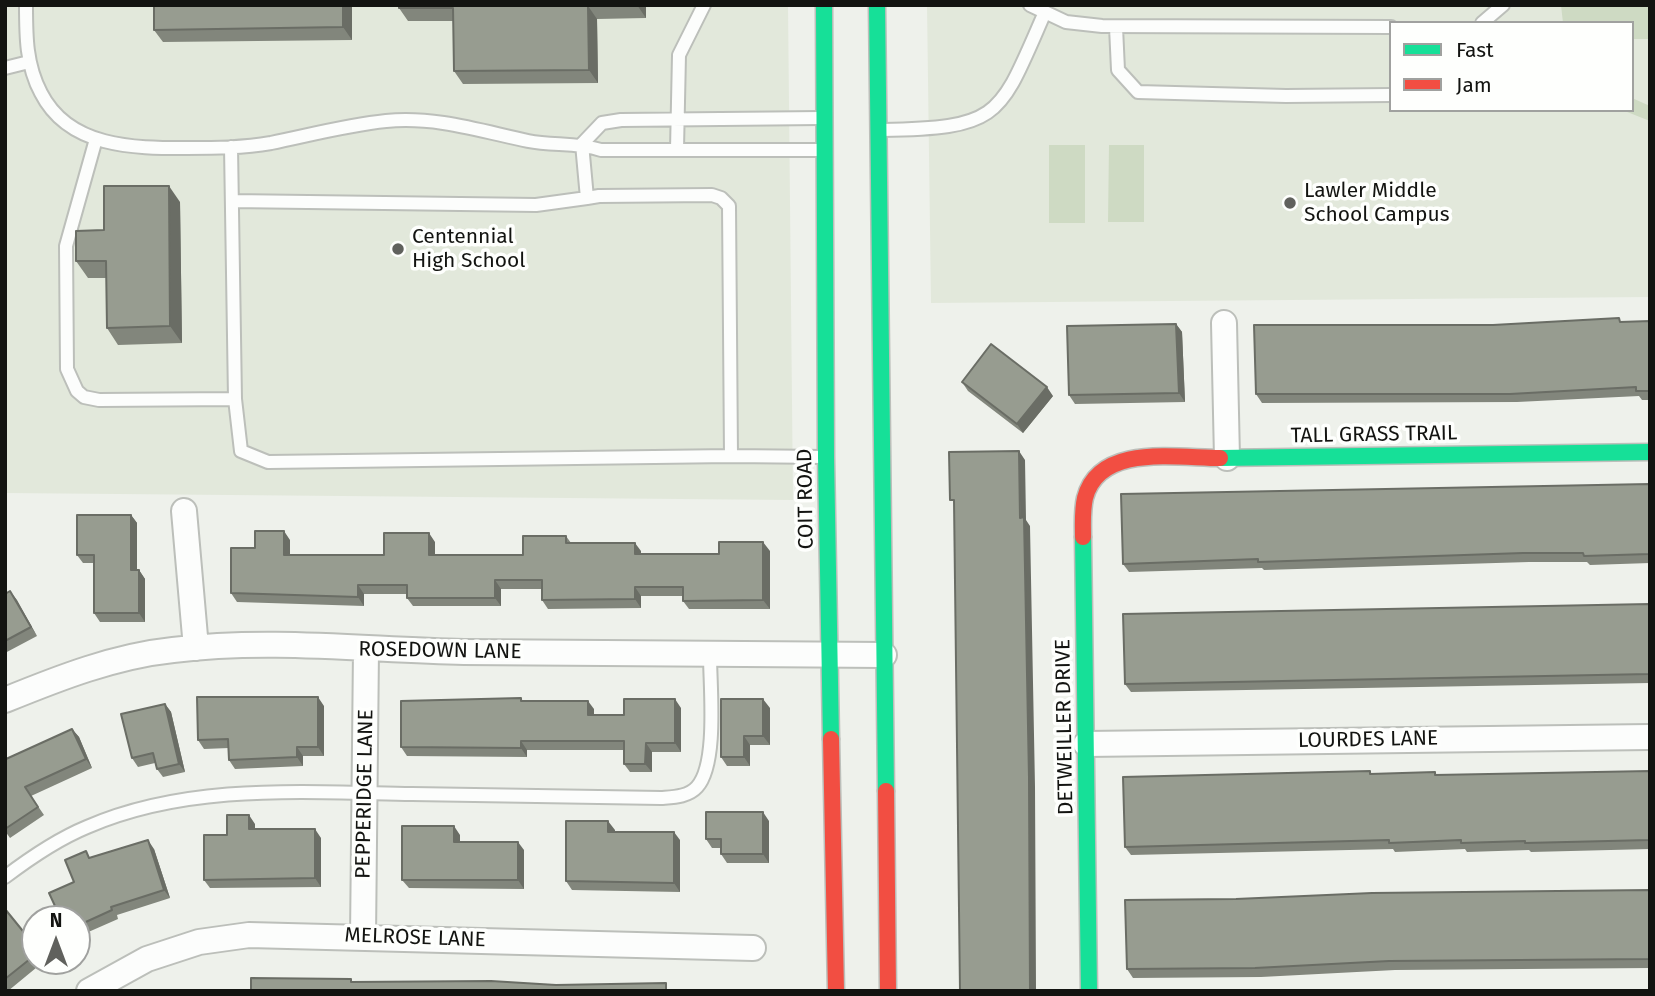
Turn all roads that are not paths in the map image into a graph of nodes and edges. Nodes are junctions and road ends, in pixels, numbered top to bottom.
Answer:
1 (26, 5) edge
2 (704, 5) edge
3 (824, 5) edge
4 (877, 5) edge
5 (1030, 5) edge
6 (1503, 5) edge
7 (1045, 12) junction
8 (1484, 21) edge
9 (1116, 27) junction
10 (1389, 27) edge
11 (29, 62) junction
12 (5, 68) edge
13 (1389, 94) edge
14 (677, 119) junction
15 (832, 119) junction
16 (869, 131) junction
17 (96, 139) junction
18 (582, 144) junction
19 (231, 147) junction
20 (832, 147) junction
21 (677, 149) junction
22 (587, 198) junction
23 (232, 201) junction
24 (1224, 323) dead end
25 (235, 399) junction
26 (1650, 452) edge
27 (731, 456) junction
28 (826, 457) junction
29 (1227, 457) junction
30 (1102, 469) joint
31 (184, 511) dead end
32 (196, 648) junction
33 (366, 650) junction
34 (710, 655) junction
35 (832, 655) junction
36 (884, 655) junction
37 (5, 700) edge
38 (1650, 737) edge
39 (1086, 744) junction
40 (365, 793) junction
41 (5, 877) edge
42 (363, 937) junction
43 (753, 948) dead end
44 (89, 991) edge
45 (836, 991) edge
46 (888, 991) edge
47 (1089, 991) edge

1 - 11 lane
2 - 14 lane
3 - 15 main road, COIT ROAD
4 - 16 main road
5 - 7 lane
6 - 8 lane
7 - 9 lane
7 - 16 lane
9 - 10 lane
9 - 13 lane
11 - 12 lane
11 - 17 lane
14 - 15 lane
14 - 18 lane
14 - 21 lane
15 - 20 main road, COIT ROAD
16 - 36 main road
17 - 19 lane
17 - 25 lane
18 - 19 lane
18 - 21 lane
18 - 22 lane
19 - 23 lane
20 - 21 lane
20 - 28 main road, COIT ROAD
22 - 23 lane
22 - 27 lane
23 - 25 lane
24 - 29 street
25 - 27 lane
26 - 29 main road, TALL GRASS TRAIL
27 - 28 lane
28 - 35 main road, COIT ROAD
29 - 30 main road, TALL GRASS TRAIL
30 - 39 main road, DETWEILLER DRIVE
31 - 32 street
32 - 33 street, ROSEDOWN LANE
32 - 37 street, ROSEDOWN LANE
33 - 34 street, ROSEDOWN LANE
33 - 40 street, PEPPERIDGE LANE
34 - 35 street, ROSEDOWN LANE
34 - 40 lane
35 - 36 street, ROSEDOWN LANE
35 - 45 main road, COIT ROAD
36 - 46 main road
38 - 39 street, LOURDES LANE
39 - 47 main road, DETWEILLER DRIVE
40 - 41 lane
40 - 42 street, PEPPERIDGE LANE
42 - 43 street, MELROSE LANE
42 - 44 street, MELROSE LANE

